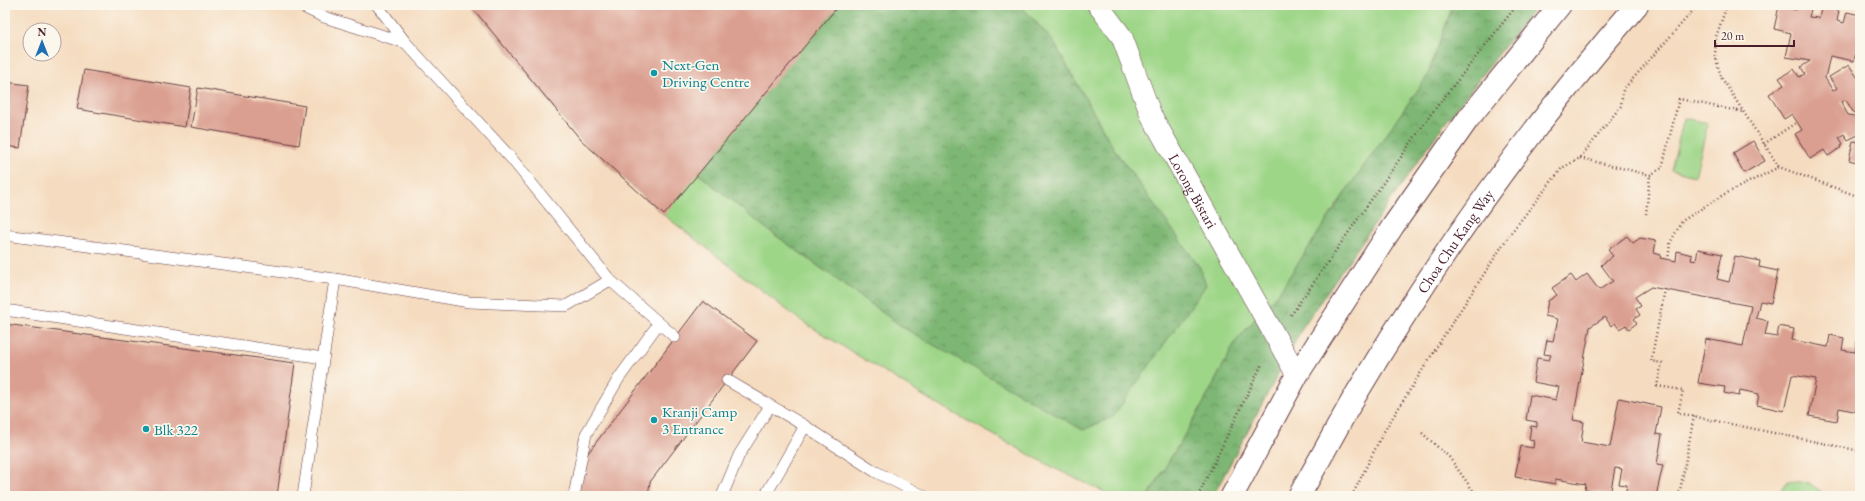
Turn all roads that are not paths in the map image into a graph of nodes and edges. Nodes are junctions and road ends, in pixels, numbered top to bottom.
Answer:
1 (299, 5) edge
2 (378, 5) edge
3 (1098, 5) edge
4 (1560, 5) edge
5 (1637, 5) edge
6 (406, 43) junction
7 (5, 235) edge
8 (335, 279) junction
9 (610, 280) junction
10 (5, 310) edge
11 (659, 323) junction
12 (675, 337) dead end
13 (323, 358) junction
14 (1297, 375) junction
15 (727, 380) dead end
16 (770, 406) junction
17 (804, 426) junction
18 (303, 496) edge
19 (574, 496) edge
20 (722, 496) edge
21 (766, 496) edge
22 (924, 496) edge
23 (1232, 496) edge
24 (1299, 496) edge

1 - 6 lane
2 - 6 lane
3 - 14 street, Lorong Bistari
4 - 14 main road
5 - 24 main road, Choa Chu Kang Way
6 - 9 lane
7 - 8 lane
8 - 9 lane
8 - 13 lane
9 - 11 lane
10 - 13 lane
11 - 12 lane
11 - 19 lane
13 - 18 lane
14 - 23 main road
15 - 16 lane
16 - 17 lane
16 - 20 lane
17 - 21 lane
17 - 22 lane

